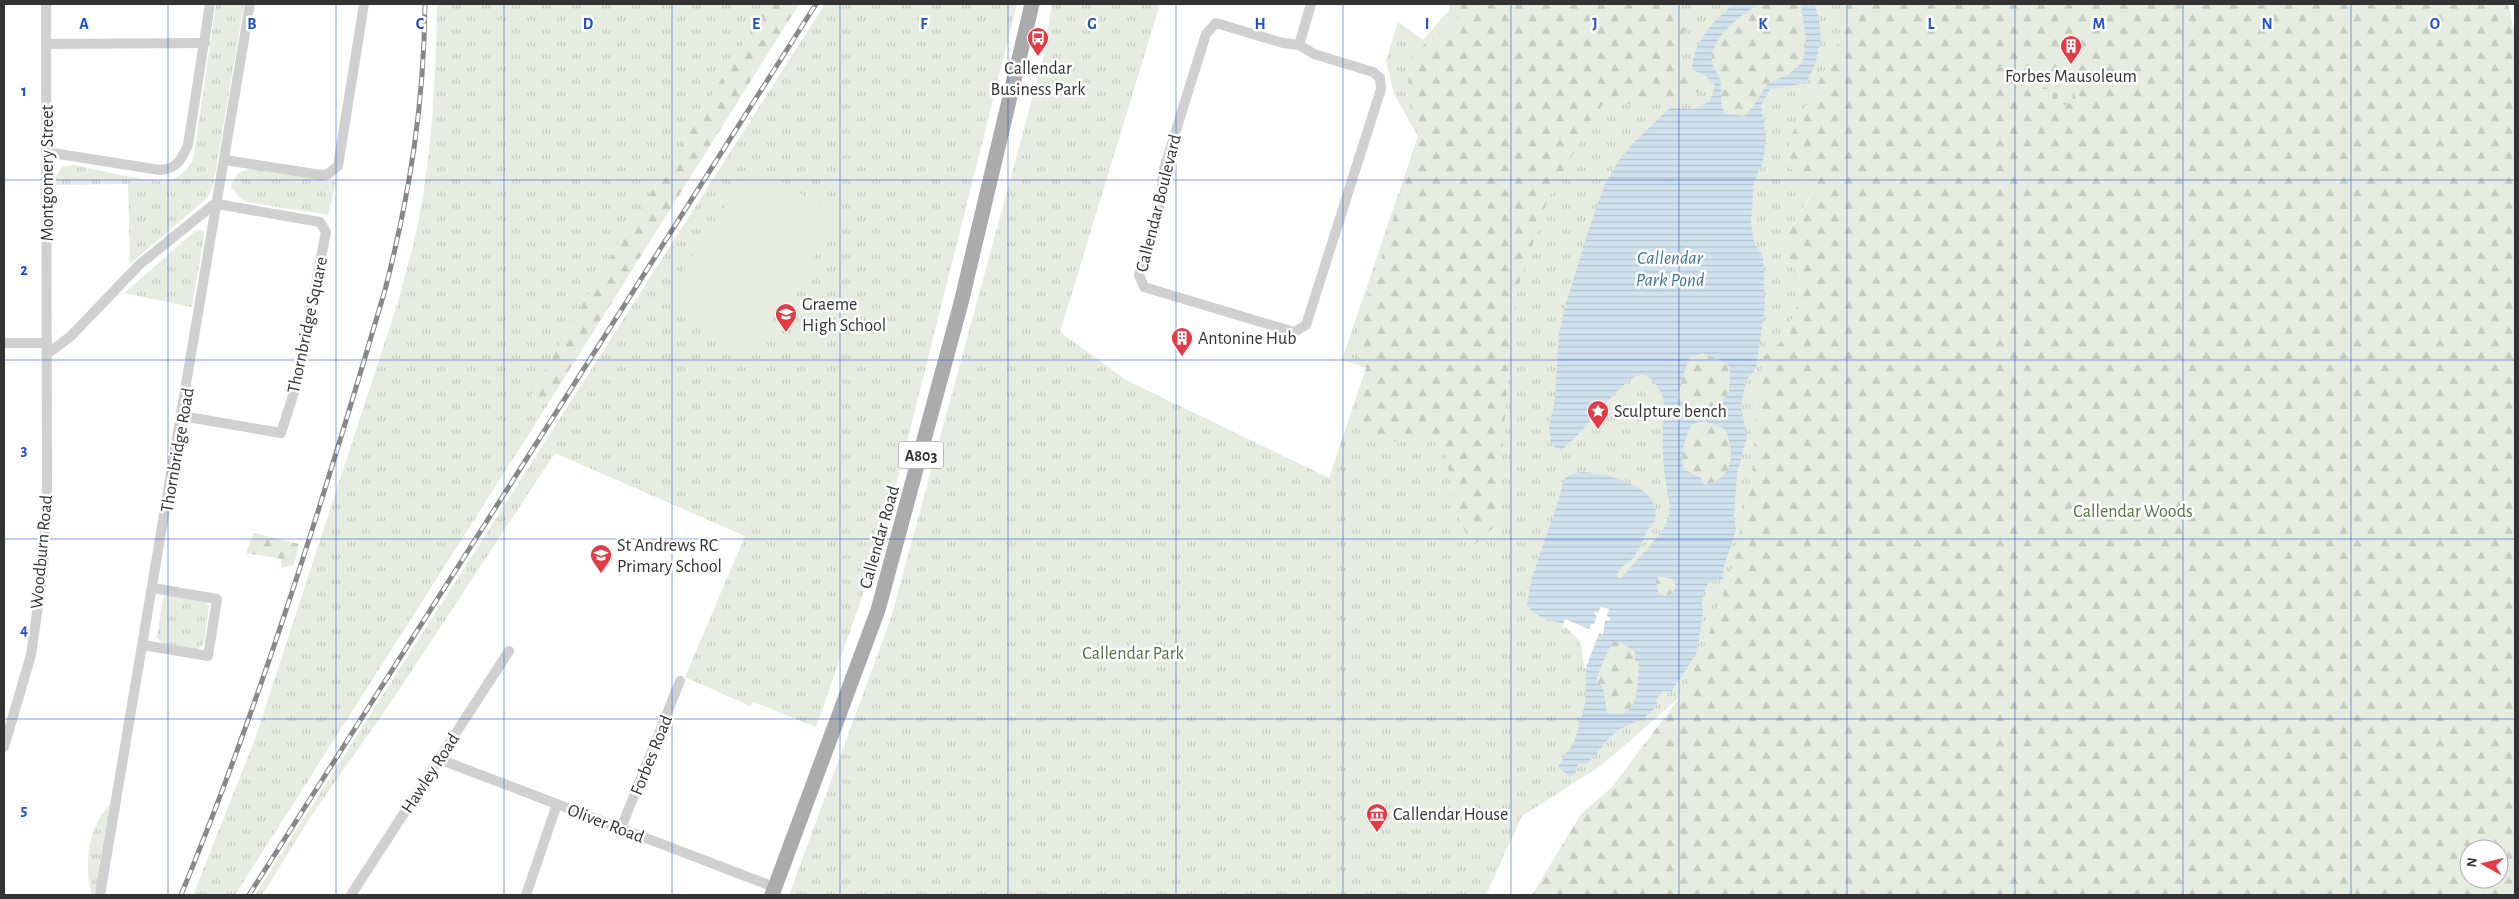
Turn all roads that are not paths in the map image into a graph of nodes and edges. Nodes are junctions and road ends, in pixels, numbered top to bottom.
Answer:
1 (46, 4) edge
2 (210, 4) edge
3 (250, 4) edge
4 (364, 4) edge
5 (1032, 4) edge
6 (1312, 4) edge
7 (205, 43) junction
8 (46, 44) junction
9 (1299, 45) junction
10 (46, 152) junction
11 (225, 160) junction
12 (217, 204) junction
13 (4, 343) edge
14 (47, 348) junction
15 (182, 416) junction
16 (153, 588) junction
17 (144, 645) junction
18 (509, 651) dead end
19 (680, 681) dead end
20 (4, 747) edge
21 (439, 759) junction
22 (557, 804) junction
23 (621, 828) junction
24 (773, 891) edge
25 (100, 895) edge
26 (352, 895) edge
27 (526, 895) edge

1 - 8 street, Montgomery Street
2 - 7 street
3 - 11 street, Thornbridge Road
4 - 11 street
5 - 24 main road, Callendar Road / A803
6 - 9 street
7 - 8 street
7 - 10 street
8 - 10 street, Montgomery Street
9 - 9 street, Callendar Boulevard
10 - 14 street, Montgomery Street
11 - 12 street, Thornbridge Road
12 - 14 street
12 - 15 street, Thornbridge Road
12 - 15 street, Thornbridge Square
13 - 14 street
14 - 20 street, Woodburn Road
15 - 16 street, Thornbridge Road
16 - 17 street, Thornbridge Road
16 - 17 street
17 - 25 street, Thornbridge Road
18 - 21 street, Hawley Road
19 - 23 street, Forbes Road
21 - 22 street, Oliver Road
21 - 26 street, Hawley Road
22 - 23 street, Oliver Road
22 - 27 street
23 - 24 street, Oliver Road

